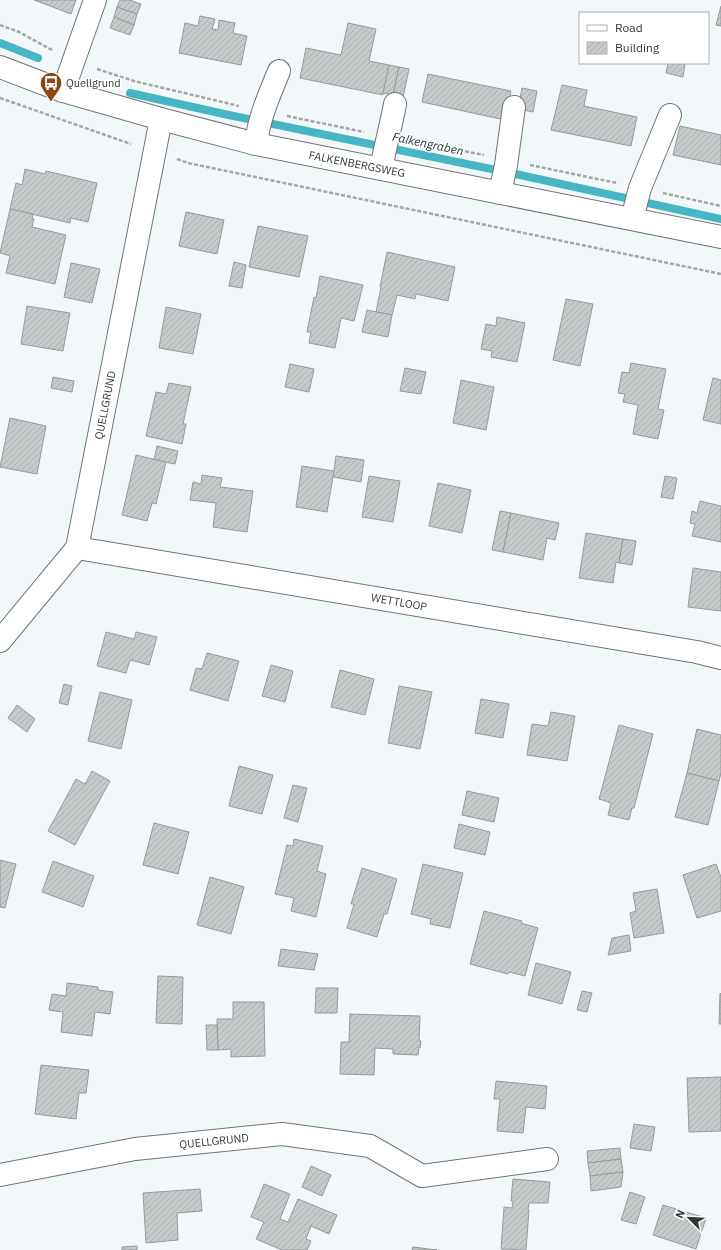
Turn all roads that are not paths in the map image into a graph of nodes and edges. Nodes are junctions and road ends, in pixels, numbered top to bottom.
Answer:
1 (95, 0) edge
2 (0, 67) edge
3 (279, 71) dead end
4 (63, 91) junction
5 (395, 104) dead end
6 (514, 107) dead end
7 (670, 115) dead end
8 (160, 119) junction
9 (259, 125) junction
10 (385, 151) junction
11 (504, 174) junction
12 (636, 202) junction
13 (721, 237) edge
14 (77, 548) junction
15 (0, 641) edge
16 (721, 658) edge
17 (547, 1160) dead end
18 (0, 1175) edge

1 - 4 street
2 - 4 street, FALKENBERGSWEG
3 - 9 street
4 - 8 street, FALKENBERGSWEG
5 - 10 street
6 - 11 street
7 - 12 street
8 - 9 street, FALKENBERGSWEG
8 - 14 street, QUELLGRUND
9 - 10 street, FALKENBERGSWEG
10 - 11 street, FALKENBERGSWEG
11 - 12 street, FALKENBERGSWEG
12 - 13 street, FALKENBERGSWEG
14 - 15 street, QUELLGRUND
14 - 16 street, WETTLOOP
17 - 18 street, QUELLGRUND

